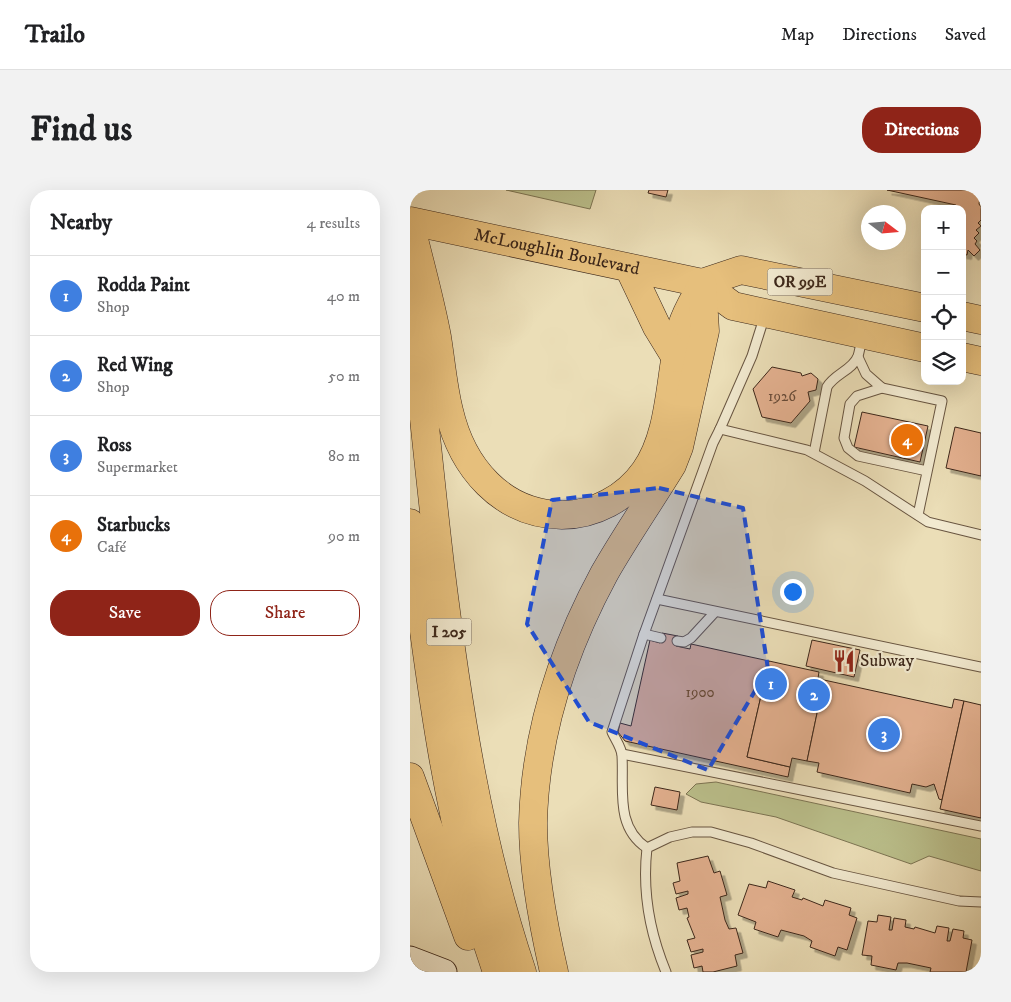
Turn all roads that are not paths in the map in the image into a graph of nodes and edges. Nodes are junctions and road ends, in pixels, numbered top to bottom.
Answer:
1 (410, 222) edge
2 (629, 268) junction
3 (410, 276) edge
4 (702, 283) junction
5 (921, 307) edge
6 (765, 314) junction
7 (966, 317) edge
8 (981, 320) edge
9 (426, 333) junction
10 (860, 346) junction
11 (921, 348) edge
12 (676, 358) junction
13 (966, 358) edge
14 (981, 361) edge
15 (882, 388) junction
16 (720, 429) junction
17 (814, 453) junction
18 (927, 471) junction
19 (918, 515) junction
20 (410, 523) edge
21 (981, 535) edge
22 (657, 599) junction
23 (715, 612) junction
24 (644, 634) junction
25 (661, 638) dead end
26 (677, 641) dead end
27 (981, 667) edge
28 (622, 754) junction
29 (410, 777) edge
30 (981, 826) edge
31 (647, 848) junction
32 (981, 902) edge
33 (468, 915) junction
34 (551, 959) edge
35 (414, 964) edge
36 (444, 972) edge
37 (482, 972) edge
38 (497, 972) edge
39 (522, 972) edge
40 (666, 972) edge

1 - 2 main road, McLoughlin Boulevard / OR 99E
1 - 9 main road
2 - 4 main road, McLoughlin Boulevard / OR 99E
2 - 12 main road
3 - 9 main road, I 205
4 - 5 main road, OR 99E
4 - 6 main road, McLoughlin Boulevard / OR 99E
4 - 12 main road
4 - 34 main road
6 - 10 main road, McLoughlin Boulevard / OR 99E
6 - 16 lane
7 - 8 main road
9 - 12 main road
9 - 39 main road, I 205
10 - 11 main road, McLoughlin Boulevard / OR 99E
10 - 15 lane
10 - 17 lane
13 - 14 main road
15 - 18 lane
15 - 18 lane
16 - 17 lane
16 - 22 lane
17 - 19 lane
18 - 19 lane
19 - 21 lane
20 - 33 main road, I 205
22 - 23 lane
22 - 24 lane
23 - 26 lane
23 - 27 lane
24 - 25 lane
24 - 28 lane
28 - 30 lane
28 - 31 lane
29 - 33 main road
31 - 32 lane
31 - 40 lane
33 - 37 main road
33 - 38 main road, I 205
35 - 36 street

